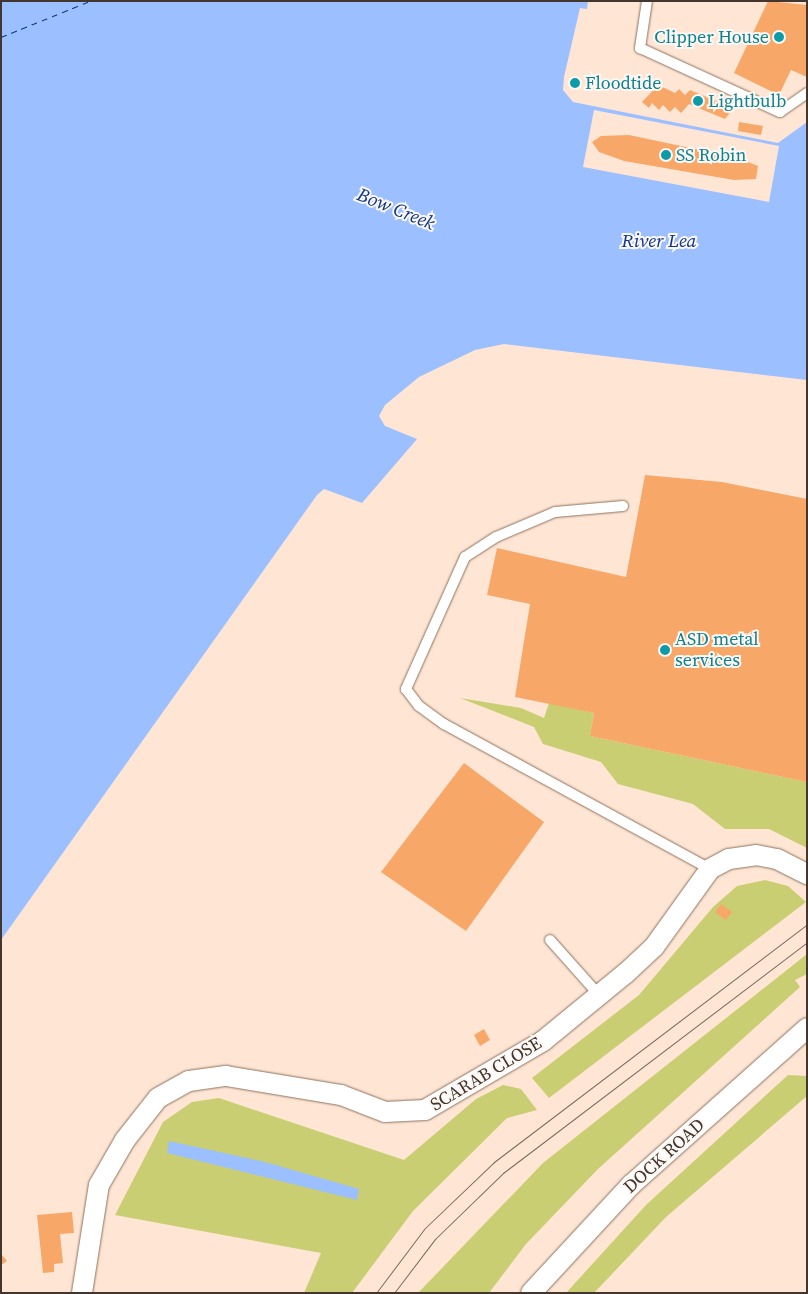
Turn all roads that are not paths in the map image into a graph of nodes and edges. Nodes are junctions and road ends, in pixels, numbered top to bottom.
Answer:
1 (647, 1) edge
2 (807, 93) edge
3 (623, 506) dead end
4 (710, 869) junction
5 (807, 874) edge
6 (550, 940) dead end
7 (599, 995) junction
8 (807, 1028) edge
9 (82, 1293) edge
10 (531, 1293) edge

1 - 2 lane
3 - 4 lane
4 - 5 street, SCARAB CLOSE
4 - 7 street, SCARAB CLOSE
6 - 7 lane
7 - 9 street, SCARAB CLOSE
8 - 10 street, DOCK ROAD

